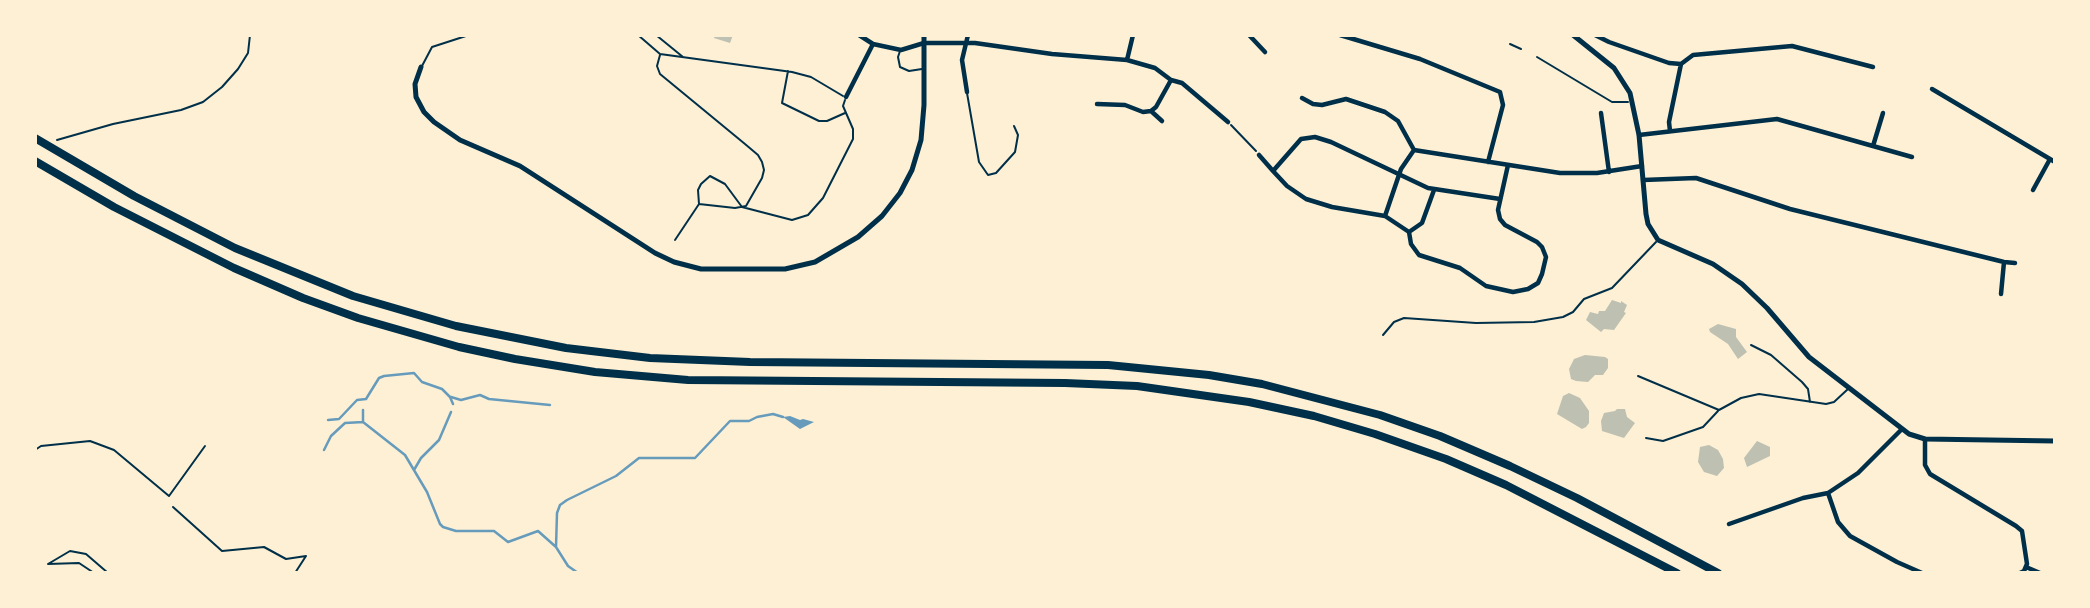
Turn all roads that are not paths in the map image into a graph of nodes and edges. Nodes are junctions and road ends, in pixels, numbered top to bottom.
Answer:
1 (469, 35) edge
2 (638, 35) edge
3 (656, 35) edge
4 (859, 35) edge
5 (924, 35) edge
6 (968, 35) edge
7 (1133, 35) edge
8 (1249, 35) edge
9 (1340, 35) edge
10 (1573, 35) edge
11 (1595, 35) edge
12 (924, 43) junction
13 (966, 43) junction
14 (873, 44) junction
15 (1510, 44) dead end
16 (1521, 49) dead end
17 (901, 50) junction
18 (1265, 51) dead end
19 (660, 54) junction
20 (684, 57) junction
21 (1537, 57) dead end
22 (1128, 60) junction
23 (1681, 64) junction
24 (421, 67) joint
25 (1873, 67) dead end
26 (924, 68) junction
27 (788, 71) junction
28 (1171, 79) junction
29 (1932, 89) dead end
30 (967, 92) joint
31 (846, 97) junction
32 (1302, 98) dead end
33 (1633, 101) junction
34 (1097, 104) dead end
35 (1151, 111) junction
36 (845, 113) junction
37 (1601, 113) dead end
38 (1883, 113) dead end
39 (1162, 121) dead end
40 (1228, 122) road end
41 (1014, 126) dead end
42 (1670, 131) junction
43 (1639, 135) junction
44 (37, 139) edge
45 (1873, 146) junction
46 (1414, 150) junction
47 (1259, 155) road end
48 (1912, 157) dead end
49 (2053, 161) edge
50 (38, 162) edge
51 (1488, 162) junction
52 (1508, 165) junction
53 (1642, 166) junction
54 (1273, 171) junction
55 (1609, 172) junction
56 (1399, 175) junction
57 (1643, 180) junction
58 (1434, 190) junction
59 (2033, 190) dead end
60 (1500, 199) junction
61 (699, 204) junction
62 (742, 207) junction
63 (1385, 216) junction
64 (1409, 232) junction
65 (675, 240) dead end
66 (1658, 240) junction
67 (2004, 262) junction
68 (2015, 262) dead end
69 (2001, 294) dead end
70 (1383, 335) dead end
71 (1751, 345) dead end
72 (1638, 376) dead end
73 (1848, 388) junction
74 (1810, 403) junction
75 (1719, 410) junction
76 (1901, 430) junction
77 (1646, 438) dead end
78 (1925, 439) junction
79 (2055, 441) edge
80 (1828, 493) junction
81 (1729, 524) dead end
82 (2026, 567) junction
83 (1677, 573) edge
84 (1718, 573) edge
85 (1922, 573) edge
86 (2020, 573) edge
87 (2040, 573) edge

1 - 24 lane
2 - 19 lane
3 - 20 lane
4 - 14 street
5 - 12 street
6 - 13 street
7 - 22 street
8 - 18 street
9 - 51 street
10 - 33 street
11 - 23 street
12 - 13 street
12 - 17 street
12 - 26 street
13 - 22 street
13 - 30 street
14 - 17 street
14 - 31 street
15 - 16 lane
17 - 26 lane
19 - 20 lane
19 - 62 lane
20 - 27 lane
21 - 33 lane
22 - 28 street
23 - 25 street
23 - 42 street
24 - 26 street
27 - 31 lane
27 - 36 lane
28 - 35 street
28 - 40 street
29 - 49 street
30 - 41 lane
31 - 36 lane
32 - 46 street
33 - 43 street
34 - 35 street
35 - 39 street
36 - 62 lane
37 - 55 street
38 - 45 street
42 - 43 street
42 - 45 street
43 - 53 street
44 - 84 highway
45 - 48 street
46 - 51 street
46 - 56 street
47 - 54 street
49 - 59 street
50 - 83 highway
51 - 52 street
52 - 55 street
52 - 60 street
53 - 55 street
53 - 57 street
54 - 56 street
54 - 63 street
56 - 58 street
56 - 63 street
57 - 66 street
57 - 67 street
58 - 60 street
58 - 64 street
60 - 64 street
61 - 62 lane
61 - 62 lane
61 - 65 lane
63 - 64 street
66 - 70 lane
66 - 73 street
67 - 68 street
67 - 69 street
71 - 74 lane
72 - 75 lane
73 - 74 lane
73 - 76 street
74 - 75 lane
75 - 77 lane
76 - 78 street
76 - 80 street
78 - 79 street
78 - 82 street
80 - 81 street
80 - 85 street
82 - 86 street
82 - 87 street

